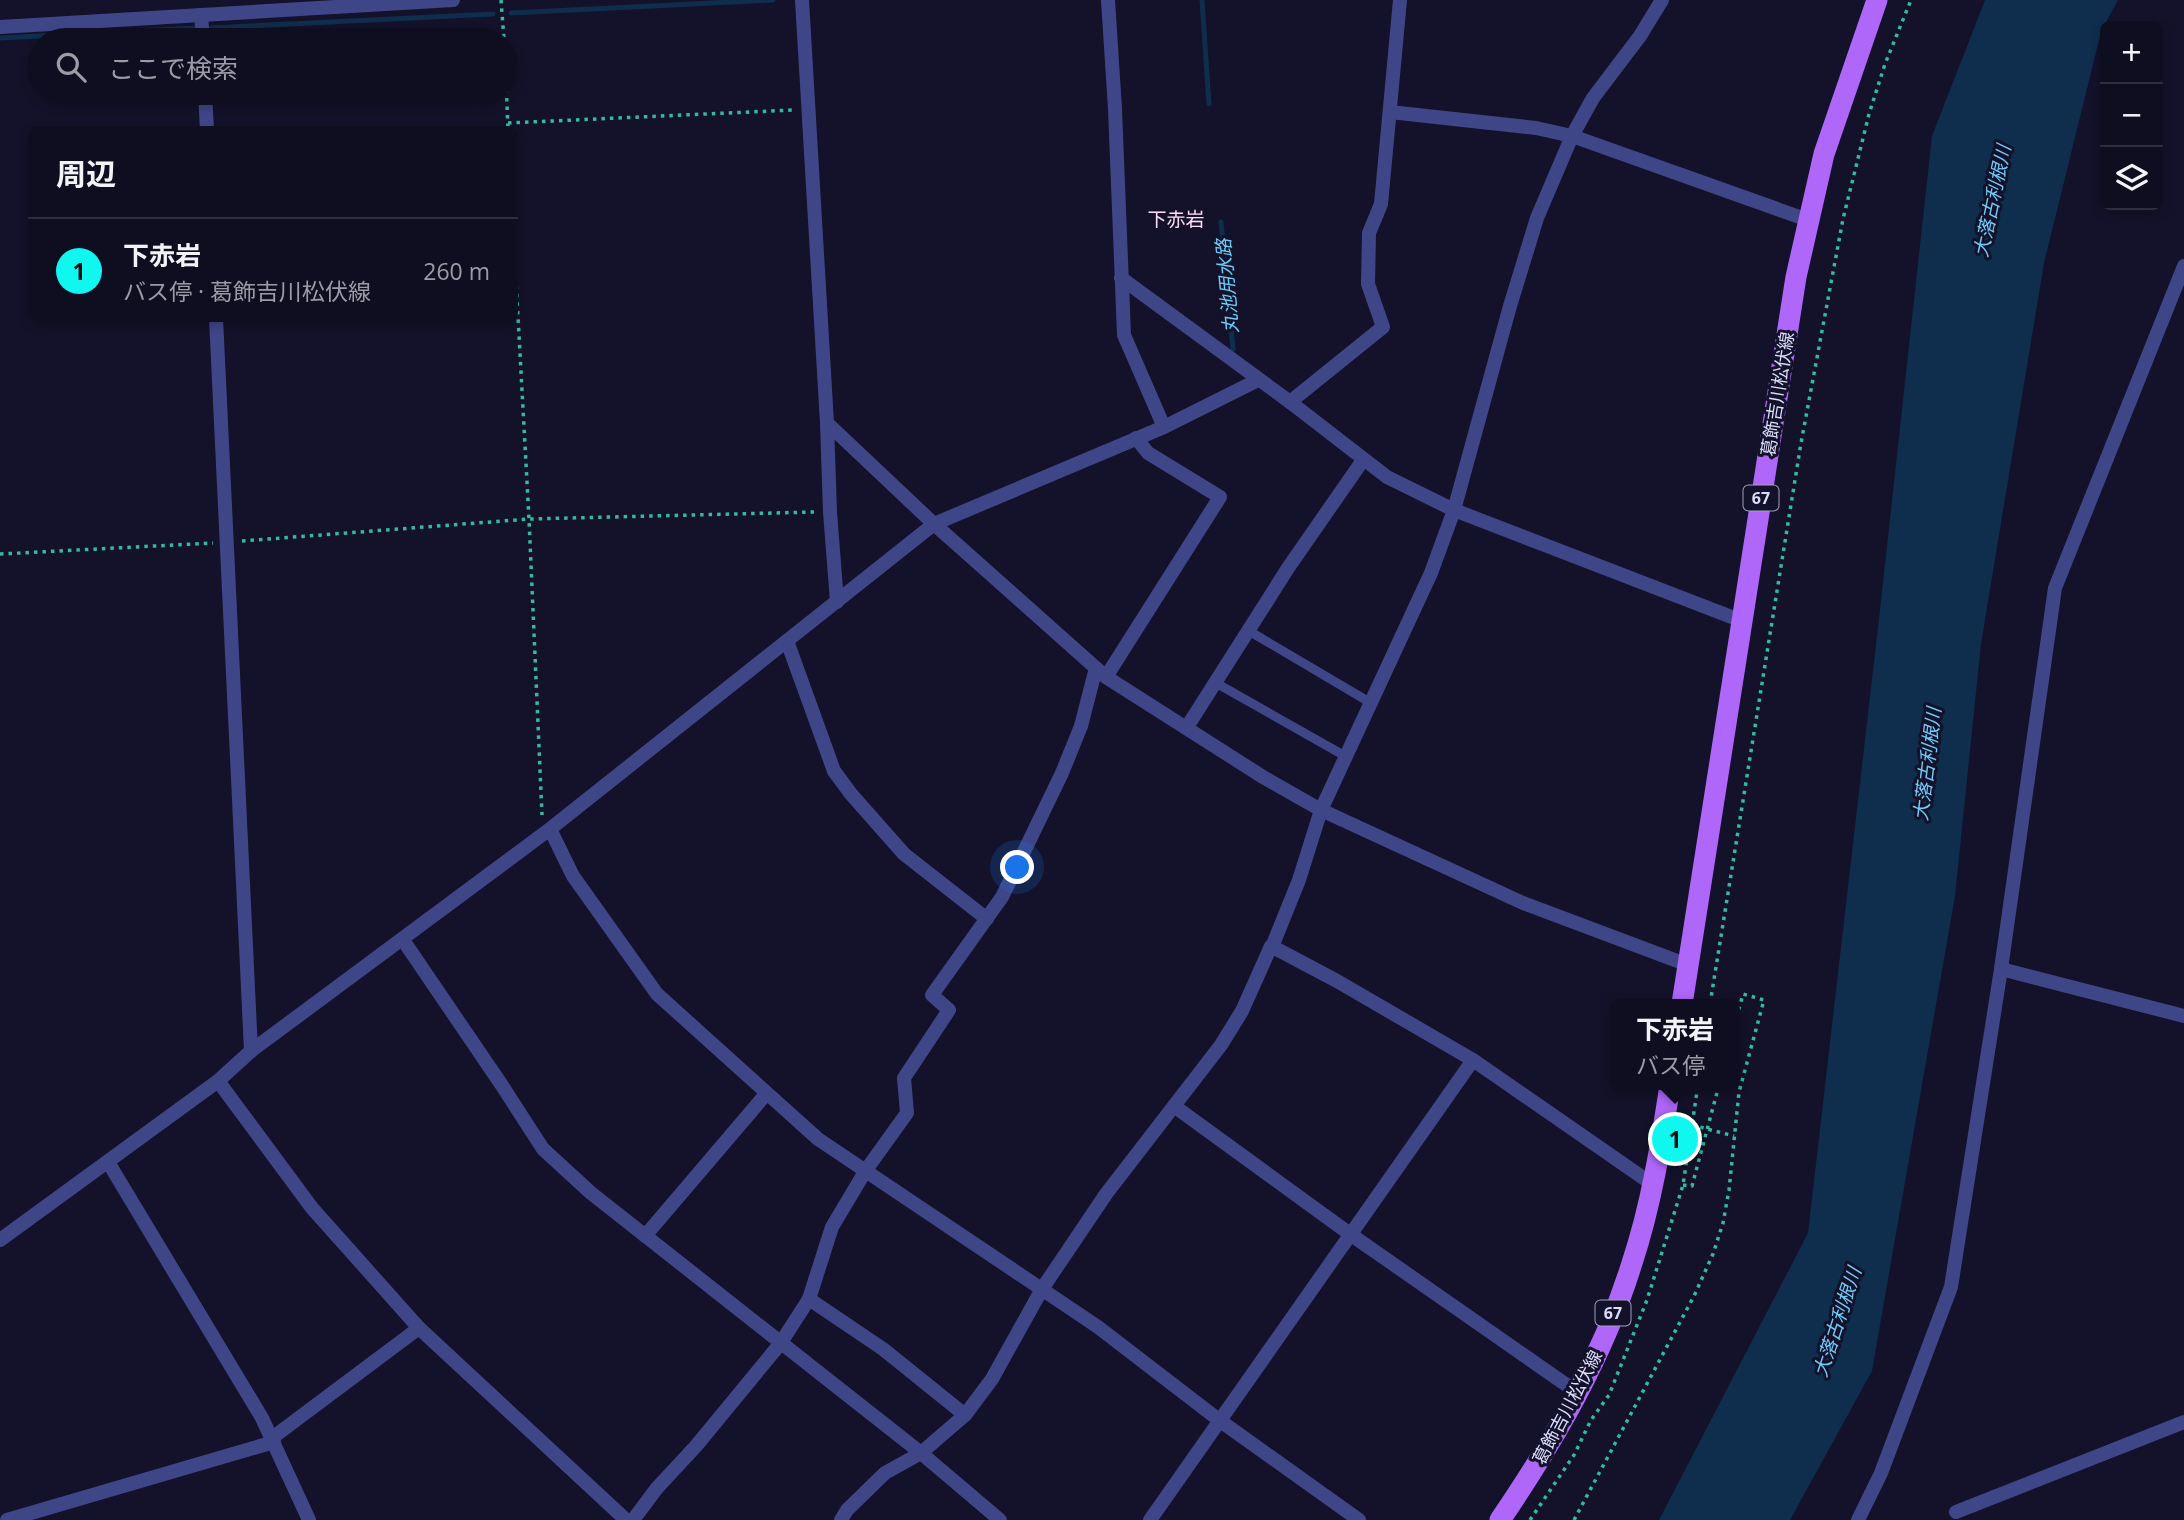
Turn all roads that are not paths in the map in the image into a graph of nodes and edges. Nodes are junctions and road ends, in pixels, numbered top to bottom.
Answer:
1 (453, 0) edge
2 (802, 0) edge
3 (1108, 0) edge
4 (1400, 0) edge
5 (1662, 0) edge
6 (1877, 0) edge
7 (201, 15) junction
8 (0, 27) edge
9 (202, 28) edge
10 (206, 105) edge
11 (1390, 112) junction
12 (207, 126) edge
13 (1572, 136) junction
14 (1808, 220) junction
15 (2184, 267) edge
16 (1121, 278) junction
17 (216, 322) edge
18 (1258, 380) junction
19 (1290, 401) junction
20 (827, 423) junction
21 (1164, 427) junction
22 (1136, 438) junction
23 (1363, 460) junction
24 (1454, 510) junction
25 (934, 524) junction
26 (837, 602) junction
27 (1742, 621) junction
28 (1249, 631) junction
29 (787, 641) junction
30 (1101, 673) junction
31 (1216, 683) junction
32 (1371, 703) junction
33 (1187, 727) junction
34 (1345, 756) junction
35 (1321, 810) junction
36 (546, 832) junction
37 (987, 919) junction
38 (402, 940) junction
39 (1272, 947) junction
40 (1688, 965) junction
41 (2001, 969) junction
42 (1683, 999) edge
43 (2184, 1016) edge
44 (251, 1051) junction
45 (1473, 1060) junction
46 (218, 1081) junction
47 (1669, 1090) edge
48 (766, 1094) junction
49 (1174, 1106) junction
50 (108, 1162) junction
51 (866, 1170) junction
52 (1652, 1184) junction
53 (1350, 1234) junction
54 (645, 1236) junction
55 (0, 1240) edge
56 (1042, 1289) junction
57 (809, 1298) junction
58 (419, 1328) junction
59 (780, 1343) junction
60 (1578, 1393) junction
61 (965, 1415) junction
62 (1219, 1420) junction
63 (2184, 1422) edge
64 (273, 1441) junction
65 (921, 1452) junction
66 (0, 1509) edge
67 (1956, 1512) dead end
68 (7, 1520) edge
69 (309, 1520) edge
70 (626, 1520) edge
71 (634, 1520) edge
72 (841, 1520) edge
73 (1000, 1520) edge
74 (1150, 1520) edge
75 (1359, 1520) edge
76 (1500, 1520) edge
77 (1858, 1520) edge

1 - 7 street
2 - 20 street
3 - 16 street
4 - 11 street
5 - 13 street
6 - 14 main road, 葛飾吉川松伏線 / 67
7 - 8 street
7 - 9 street
10 - 12 street
11 - 13 street
11 - 19 street
13 - 14 street
13 - 24 street
14 - 27 main road, 葛飾吉川松伏線 / 67
15 - 41 street
16 - 18 street
16 - 21 street
17 - 44 street
18 - 19 street
18 - 21 street
19 - 23 street
20 - 25 street
20 - 26 street
21 - 22 street
22 - 25 street
22 - 30 street
23 - 24 street
23 - 28 street
24 - 27 street
24 - 32 street
25 - 26 street
25 - 30 street
26 - 29 street
27 - 40 main road, 葛飾吉川松伏線 / 67
28 - 31 street
28 - 32 lane
29 - 36 street
29 - 37 street
30 - 33 street
30 - 37 street
31 - 33 street
31 - 34 lane
32 - 34 street
33 - 35 street
34 - 35 street
35 - 39 street
35 - 40 street
36 - 38 street
36 - 48 street
37 - 51 street
38 - 44 street
38 - 54 street
39 - 45 street
39 - 49 street
40 - 42 main road, 葛飾吉川松伏線 / 67
41 - 43 street
41 - 77 street
44 - 46 street
45 - 52 street
45 - 53 street
46 - 50 street
46 - 58 street
47 - 52 main road, 葛飾吉川松伏線 / 67
48 - 51 street
48 - 54 street
49 - 53 street
49 - 56 street
50 - 55 street
50 - 64 street
51 - 56 street
51 - 57 street
52 - 60 main road, 葛飾吉川松伏線 / 67
53 - 60 street
53 - 62 street
54 - 59 street
56 - 61 street
56 - 62 street
57 - 59 street
57 - 61 street
58 - 64 street
58 - 70 street
59 - 65 street
59 - 71 street
60 - 76 main road, 葛飾吉川松伏線 / 67
61 - 65 street
62 - 74 street
62 - 75 street
63 - 67 street
64 - 68 street
64 - 69 street
65 - 72 street
65 - 73 street
66 - 68 street

